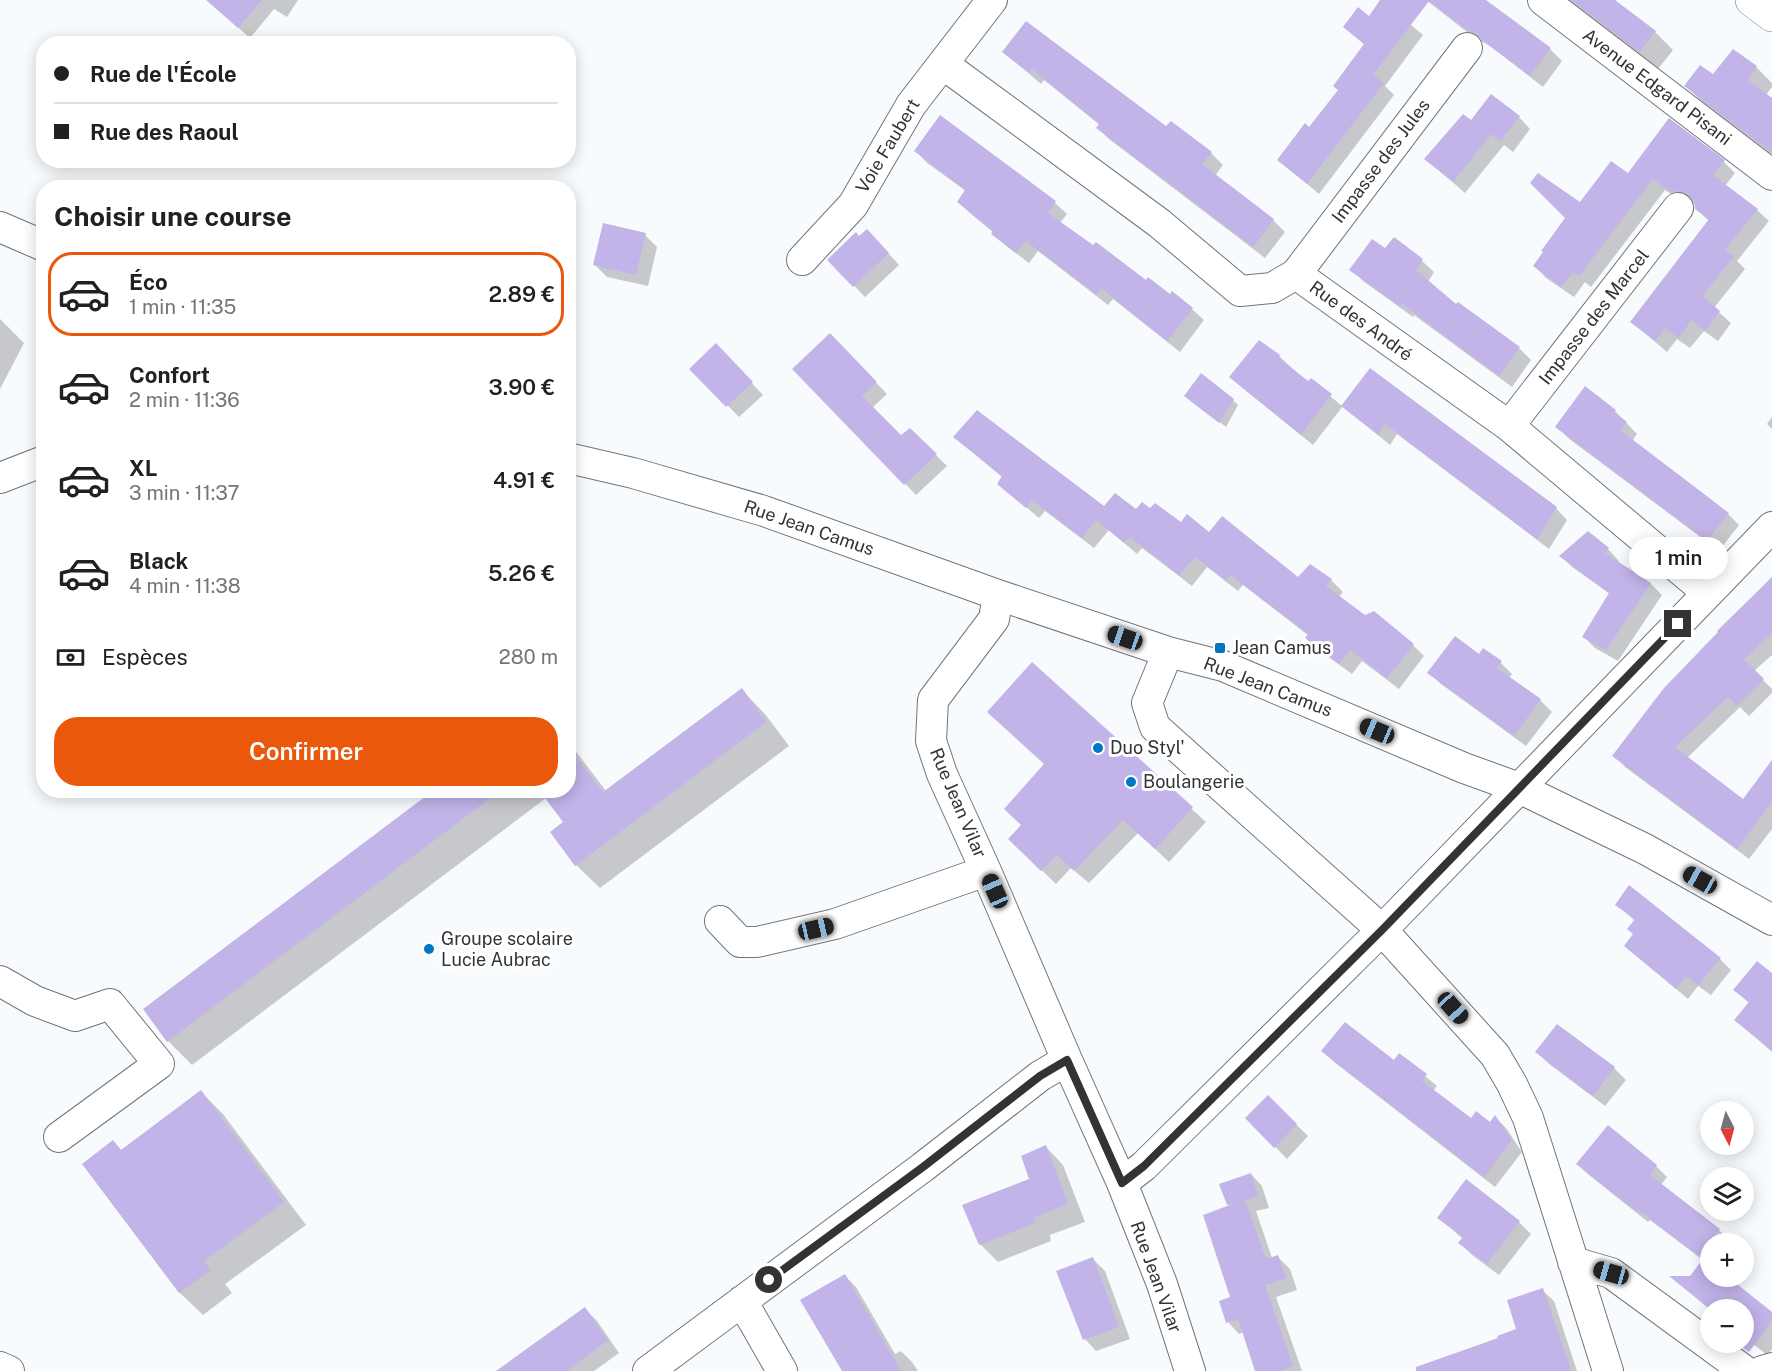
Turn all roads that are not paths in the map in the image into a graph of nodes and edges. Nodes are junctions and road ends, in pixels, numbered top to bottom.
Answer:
1 (992, 0) edge
2 (1543, 0) edge
3 (1752, 0) edge
4 (1772, 15) edge
5 (1467, 48) dead end
6 (944, 64) junction
7 (1772, 175) edge
8 (1678, 208) dead end
9 (0, 227) edge
10 (36, 243) edge
11 (802, 260) dead end
12 (1296, 274) junction
13 (1509, 426) junction
14 (576, 460) edge
15 (36, 464) edge
16 (0, 478) edge
17 (1772, 527) edge
18 (1708, 593) junction
19 (998, 595) junction
20 (1168, 652) junction
21 (1520, 788) junction
22 (986, 871) junction
23 (1772, 920) edge
24 (720, 921) dead end
25 (1382, 930) junction
26 (0, 981) edge
27 (1067, 1060) junction
28 (59, 1137) dead end
29 (1122, 1183) junction
30 (1573, 1262) junction
31 (742, 1301) junction
32 (0, 1366) edge
33 (1772, 1368) edge
34 (9, 1371) edge
35 (648, 1371) edge
36 (782, 1371) edge
37 (1190, 1371) edge
38 (1608, 1371) edge
39 (1744, 1371) edge
40 (1762, 1371) edge

1 - 6 street, Voie Faubert
2 - 7 street, Avenue Edgard Pisani
3 - 4 main road
5 - 12 street, Impasse des Jules
6 - 11 street, Voie Faubert
6 - 12 street, Rue des André
8 - 13 street, Impasse des Marcel
9 - 10 street
12 - 13 street, Rue des André
13 - 18 street, Rue des André
14 - 19 street, Rue Jean Camus
15 - 16 street
17 - 18 street
18 - 21 street
19 - 20 street, Rue Jean Camus
19 - 22 street, Rue Jean Vilar
20 - 21 street, Rue Jean Camus
20 - 25 street
21 - 23 street, Rue Jean Camus
21 - 25 street
22 - 24 street
22 - 27 street, Rue Jean Vilar
25 - 29 street
25 - 30 street
26 - 28 street
27 - 29 street, Rue Jean Vilar
27 - 31 street
29 - 37 street, Rue Jean Vilar
30 - 38 street
30 - 39 street
31 - 35 street
31 - 36 street
32 - 34 street
33 - 40 street

